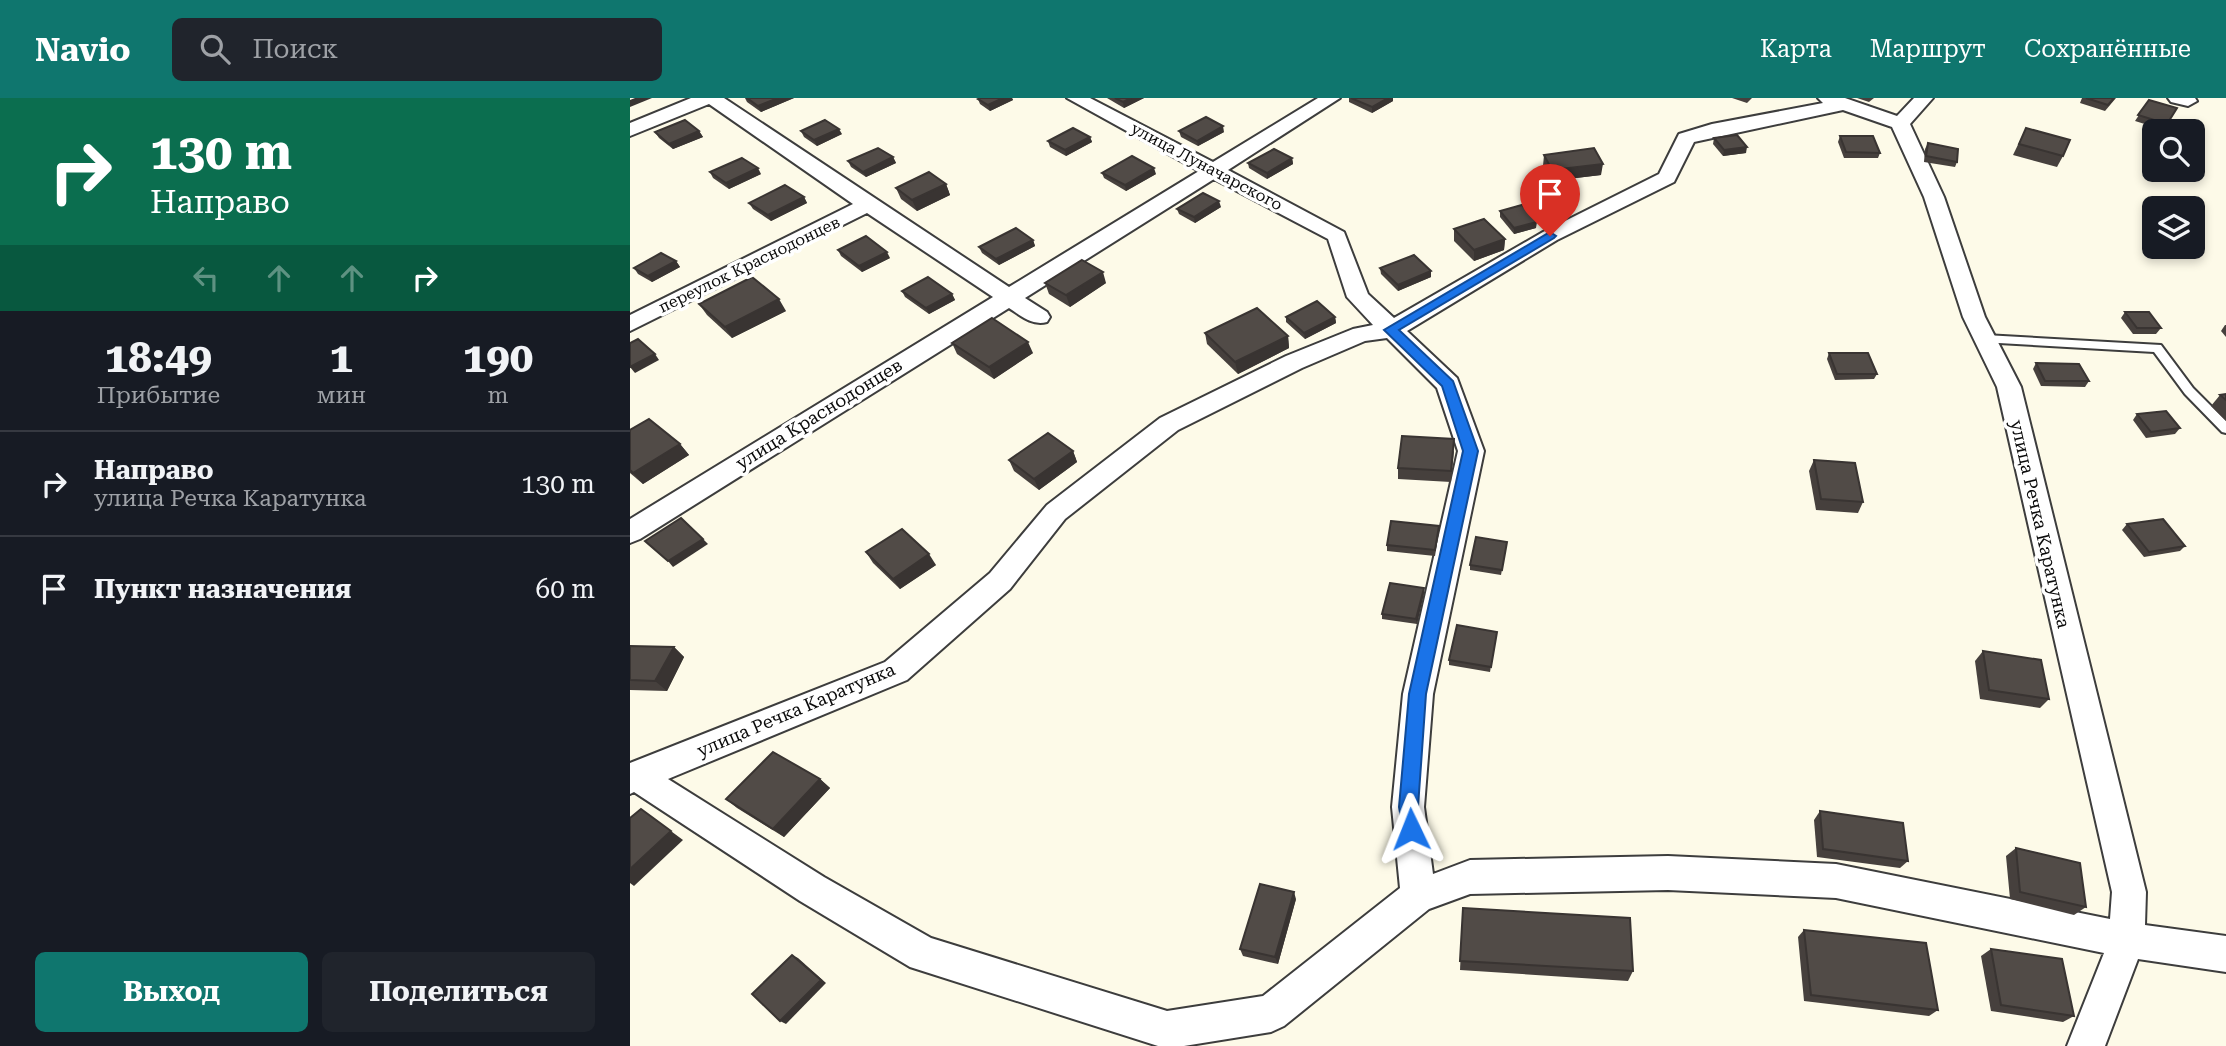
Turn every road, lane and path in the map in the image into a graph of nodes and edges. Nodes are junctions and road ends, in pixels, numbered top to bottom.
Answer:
1 (710, 98) edge
2 (1076, 98) edge
3 (1331, 98) edge
4 (1923, 98) edge
5 (1836, 101) edge
6 (1899, 123) junction
7 (630, 131) edge
8 (1214, 169) junction
9 (868, 205) junction
10 (1007, 296) junction
11 (1039, 317) dead end
12 (630, 324) edge
13 (1391, 330) junction
14 (1984, 339) junction
15 (2226, 429) edge
16 (630, 532) edge
17 (633, 778) edge
18 (1418, 896) junction
19 (2127, 940) junction
20 (2226, 954) edge
21 (2086, 1046) edge

1 - 7 street
1 - 9 street
2 - 8 street, улица Луначарского
3 - 8 street, улица Краснодонцев
4 - 6 street
5 - 6 street
5 - 13 street, улица Речка Каратунка
6 - 14 street, улица Речка Каратунка
8 - 10 street, улица Краснодонцев
8 - 13 street, улица Луначарского
9 - 10 street
9 - 12 street, переулок Краснодонцев
10 - 11 street
10 - 16 street, улица Краснодонцев
13 - 17 street, улица Речка Каратунка
13 - 18 street
14 - 15 lane
14 - 19 street, улица Речка Каратунка
17 - 18 street, улица Речка Каратунка
18 - 19 street, улица Речка Каратунка
19 - 20 street, улица Речка Каратунка
19 - 21 street, улица Речка Каратунка

